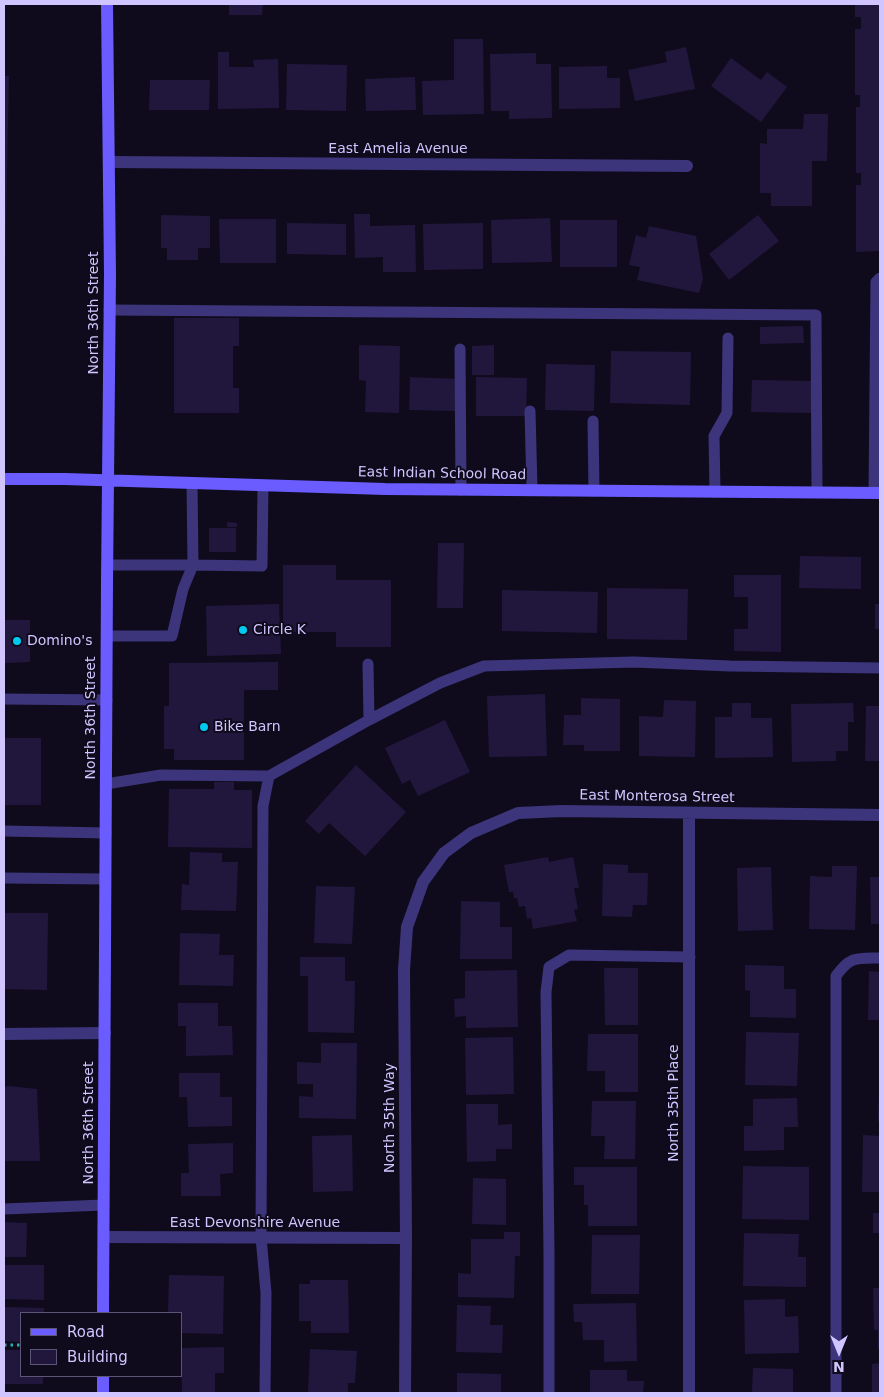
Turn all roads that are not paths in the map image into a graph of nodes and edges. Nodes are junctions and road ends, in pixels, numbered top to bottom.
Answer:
1 (107, 4) edge
2 (109, 162) junction
3 (687, 166) dead end
4 (880, 278) edge
5 (109, 310) junction
6 (728, 338) dead end
7 (460, 349) dead end
8 (530, 411) dead end
9 (593, 421) dead end
10 (4, 479) edge
11 (107, 481) junction
12 (192, 483) junction
13 (263, 485) junction
14 (461, 490) junction
15 (532, 490) junction
16 (594, 491) junction
17 (715, 492) junction
18 (817, 492) junction
19 (877, 493) edge
20 (107, 565) junction
21 (192, 565) junction
22 (107, 636) junction
23 (368, 664) dead end
24 (880, 668) edge
25 (4, 699) edge
26 (107, 700) junction
27 (369, 720) junction
28 (269, 776) junction
29 (106, 784) junction
30 (689, 813) junction
31 (880, 815) edge
32 (4, 831) edge
33 (106, 833) junction
34 (444, 853) joint
35 (4, 878) edge
36 (105, 878) junction
37 (690, 957) junction
38 (880, 958) edge
39 (105, 1033) junction
40 (4, 1034) edge
41 (104, 1205) junction
42 (4, 1209) edge
43 (104, 1237) junction
44 (261, 1237) junction
45 (406, 1238) junction
46 (103, 1312) edge
47 (103, 1377) edge
48 (103, 1393) edge
49 (265, 1393) edge
50 (405, 1393) edge
51 (549, 1393) edge
52 (689, 1393) edge
53 (836, 1393) edge

1 - 2 main road, North 36th Street
2 - 3 street, East Amelia Avenue
2 - 5 main road, North 36th Street
4 - 19 lane
5 - 11 main road, North 36th Street
5 - 18 lane
6 - 17 lane
7 - 14 lane
8 - 15 lane
9 - 16 lane
10 - 11 main road, East Indian School Road
11 - 12 main road, East Indian School Road
11 - 20 main road, North 36th Street
12 - 13 main road, East Indian School Road
12 - 21 lane
13 - 14 main road, East Indian School Road
13 - 21 lane
14 - 15 main road, East Indian School Road
15 - 16 main road, East Indian School Road
16 - 17 main road, East Indian School Road
17 - 18 main road, East Indian School Road
18 - 19 main road, East Indian School Road
20 - 21 lane
20 - 22 main road, North 36th Street
21 - 22 lane
22 - 26 main road, North 36th Street
23 - 27 lane
24 - 27 lane
25 - 26 lane
26 - 29 main road, North 36th Street
27 - 28 lane
28 - 29 lane
28 - 44 lane
29 - 33 main road, North 36th Street
30 - 31 street, East Monterosa Street
30 - 34 street, East Monterosa Street
30 - 37 street, North 35th Place
32 - 33 lane
33 - 36 main road, North 36th Street
34 - 45 street, North 35th Way
35 - 36 lane
36 - 39 main road, North 36th Street
37 - 51 lane
37 - 52 street, North 35th Place
38 - 53 lane
39 - 40 street
39 - 41 main road, North 36th Street
41 - 42 lane
41 - 43 main road, North 36th Street
43 - 44 street, East Devonshire Avenue
43 - 46 main road, North 36th Street
44 - 45 street, East Devonshire Avenue
44 - 49 lane
45 - 50 street, North 35th Way
47 - 48 main road

